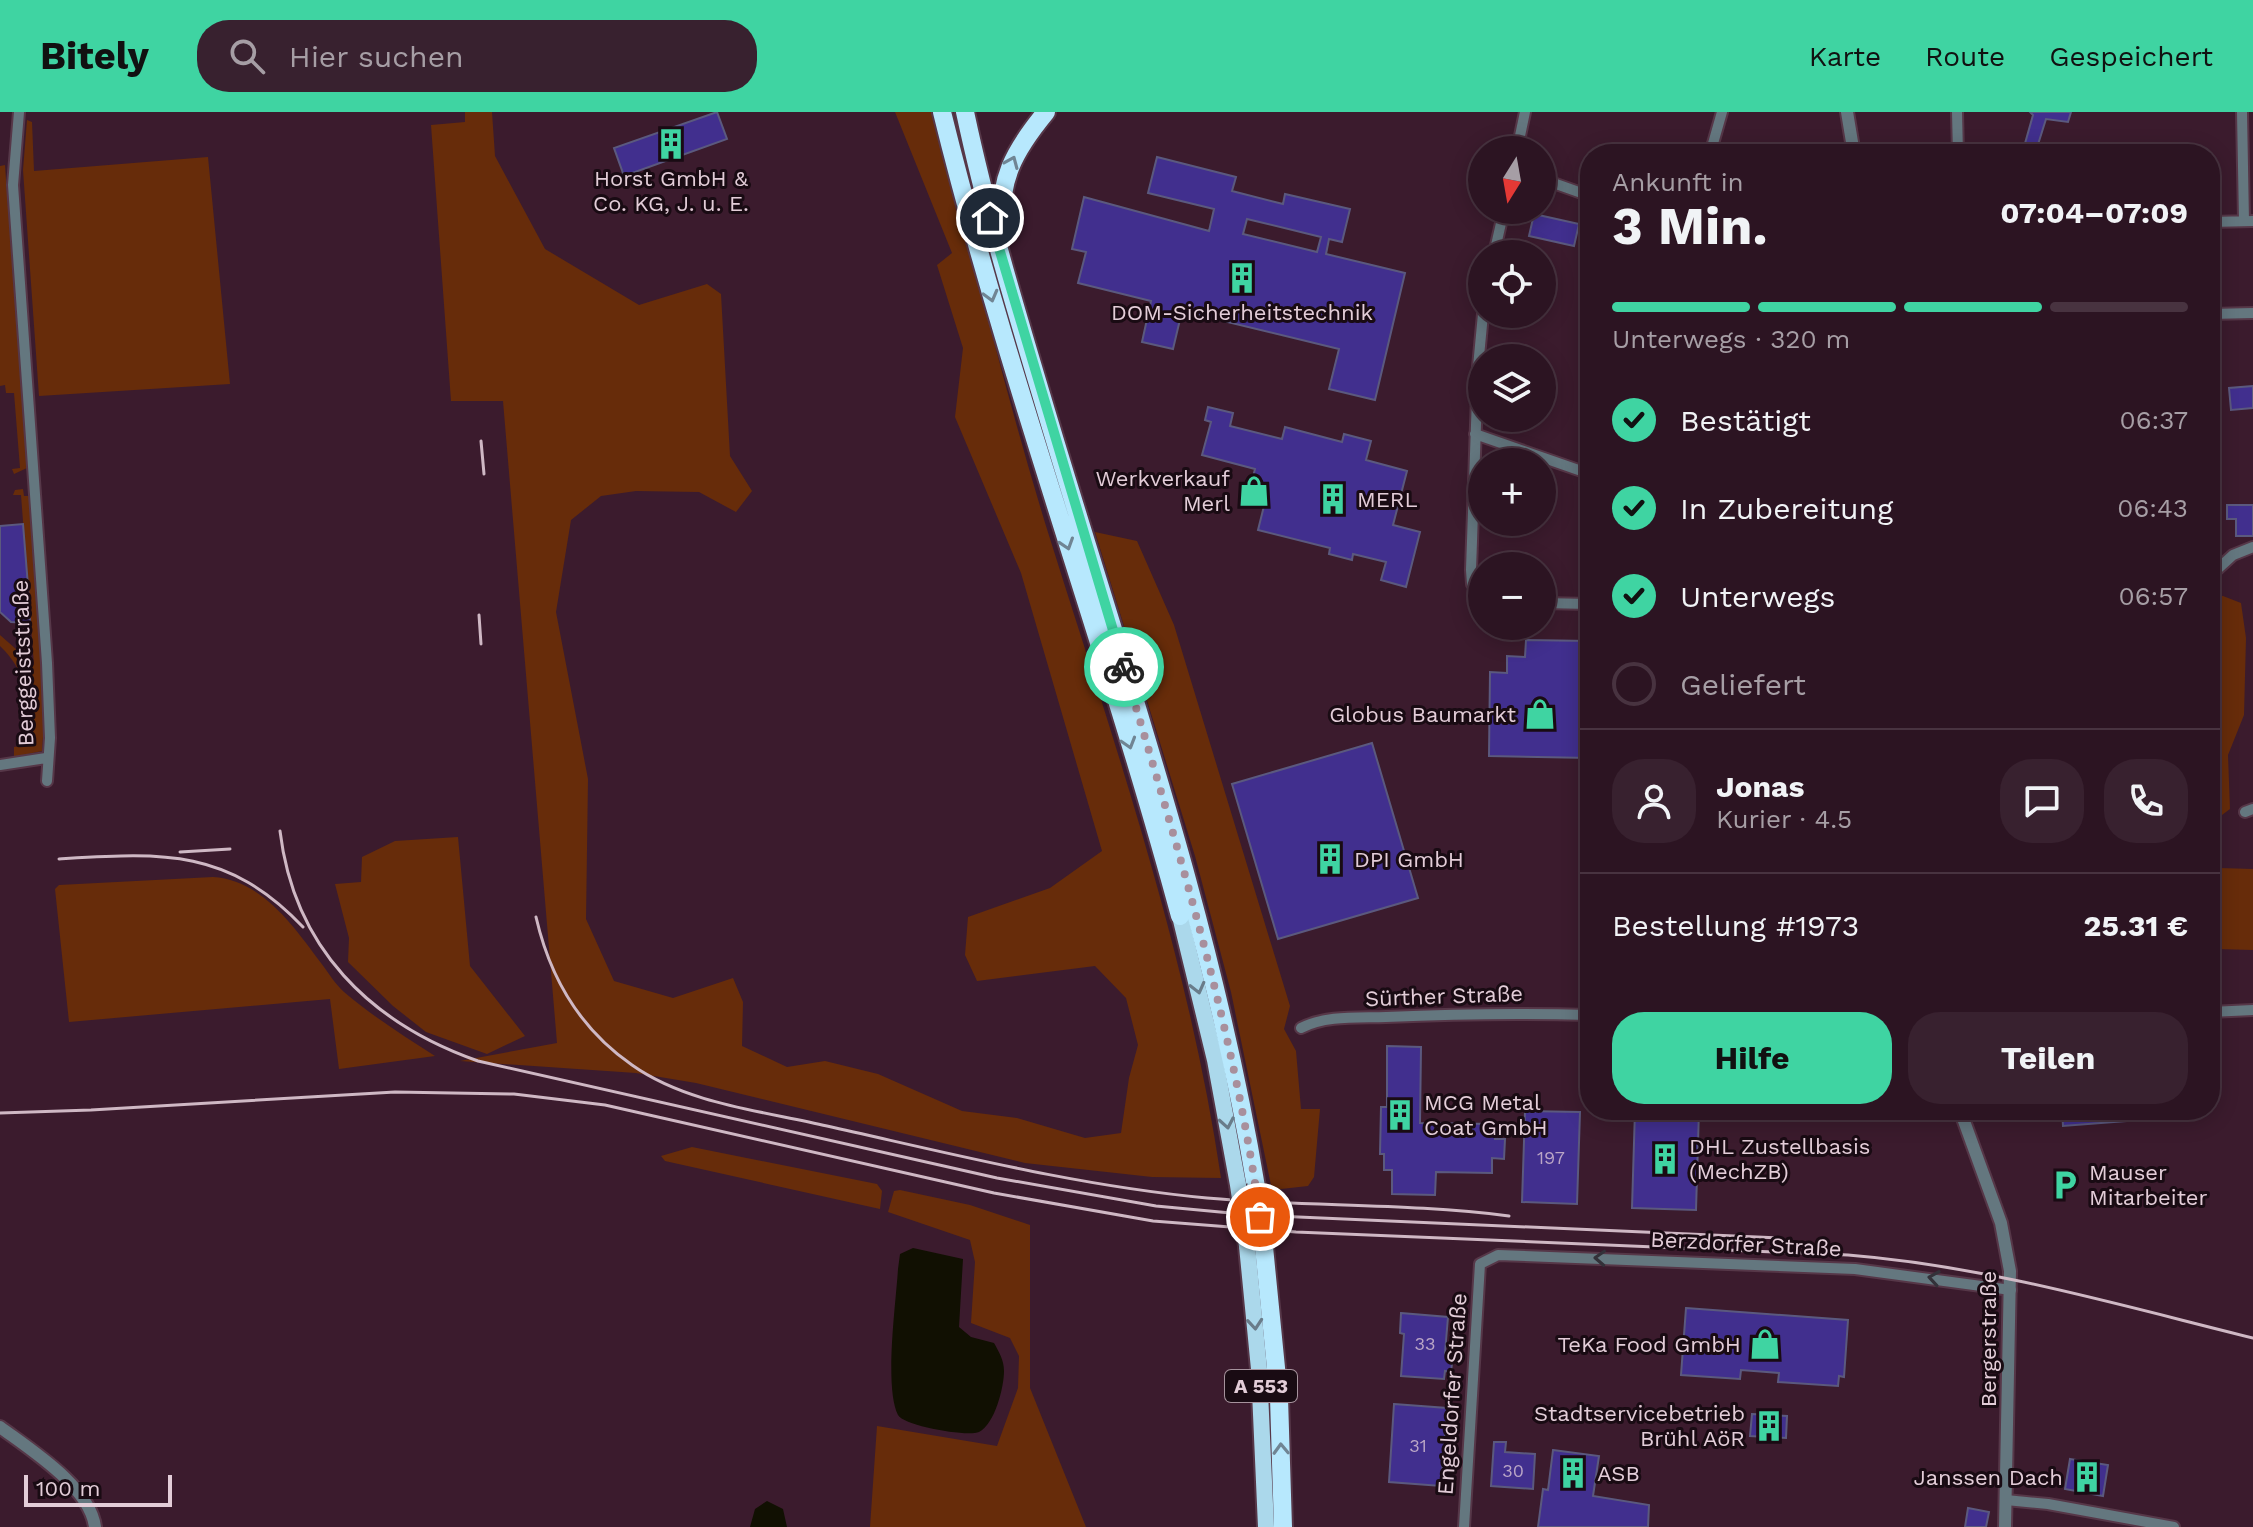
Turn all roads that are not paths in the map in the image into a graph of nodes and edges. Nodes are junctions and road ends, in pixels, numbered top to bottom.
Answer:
1 (19, 112) edge
2 (942, 112) edge
3 (965, 112) edge
4 (1046, 112) edge
5 (1525, 112) edge
6 (1722, 112) edge
7 (1847, 112) edge
8 (1957, 112) edge
9 (2242, 112) edge
10 (1520, 136) edge
11 (1713, 144) edge
12 (1852, 144) edge
13 (1958, 144) edge
14 (1556, 184) edge
15 (1580, 192) edge
16 (2249, 221) edge
17 (2220, 222) edge
18 (1003, 267) junction
19 (2253, 313) edge
20 (2220, 314) edge
21 (1482, 328) edge
22 (1475, 434) junction
23 (1580, 468) edge
24 (2253, 547) edge
25 (1472, 552) edge
26 (2220, 567) edge
27 (1556, 603) edge
28 (1580, 604) edge
29 (46, 758) junction
30 (0, 765) edge
31 (47, 781) dead end
32 (1180, 916) joint
33 (2253, 1010) edge
34 (2220, 1012) edge
35 (1580, 1015) edge
36 (1301, 1028) dead end
37 (1964, 1120) edge
38 (1247, 1186) junction
39 (1256, 1247) junction
40 (1480, 1264) joint
41 (2011, 1290) junction
42 (0, 1427) edge
43 (2006, 1500) junction
44 (95, 1527) edge
45 (1266, 1527) edge
46 (1283, 1527) edge
47 (1464, 1527) edge
48 (2005, 1527) edge
49 (2174, 1527) edge

1 - 29 street, Berggeiststraße
2 -> 32 highway, A 553
3 - 18 highway, A 553
18 -> 4 highway
5 - 10 street
6 - 11 street
7 - 12 street
8 - 13 street
9 - 16 street
14 - 15 street
16 - 17 street
18 - 38 highway, A 553
19 - 20 street
21 - 22 street
22 - 23 street
22 - 25 street
24 - 26 street
27 - 28 street
29 - 30 street
29 - 31 street, Berggeiststraße
32 -> 38 highway, A 553
33 - 34 street
35 - 36 street, Sürther Straße
37 - 41 street, Bergerstraße
38 - 39 highway, A 553, bridge
39 -> 45 highway, A 553
46 -> 39 highway, A 553
41 -> 40 street, Berzdorfer Straße
40 - 47 street, Engeldorfer Straße
41 - 43 street, Bergerstraße
42 - 44 street
43 - 48 street, Bergerstraße
43 - 49 street

